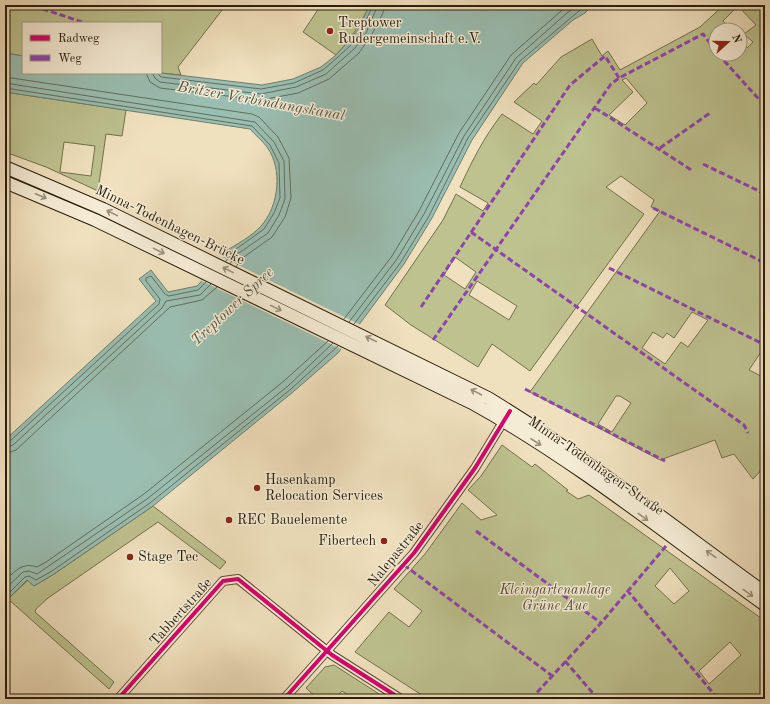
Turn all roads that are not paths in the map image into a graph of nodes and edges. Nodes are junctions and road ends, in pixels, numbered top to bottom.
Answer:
1 (5, 167) edge
2 (5, 182) edge
3 (406, 356) joint
4 (400, 369) joint
5 (507, 416) junction
6 (765, 594) edge
7 (765, 605) edge
8 (327, 650) junction
9 (118, 699) edge
10 (284, 699) edge
11 (401, 699) edge

3 -> 1 main road, Minna-Todenhagen-Brücke
2 -> 4 main road, Minna-Todenhagen-Brücke
5 -> 3 main road, Minna-Todenhagen-Straße
4 - 5 main road, Minna-Todenhagen-Straße
6 -> 5 main road, Minna-Todenhagen-Straße
5 -> 7 main road, Minna-Todenhagen-Straße
5 - 8 street, Nalepastraße
8 - 9 street, Tabbertstraße
8 - 10 street, Nalepastraße
8 - 11 street, Tabbertstraße

